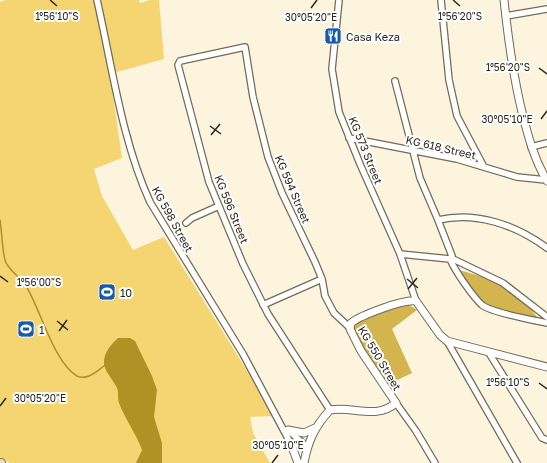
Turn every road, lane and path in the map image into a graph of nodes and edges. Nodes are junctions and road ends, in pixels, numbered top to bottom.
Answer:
1 (97, 0) edge
2 (339, 0) edge
3 (441, 0) edge
4 (504, 0) edge
5 (547, 9) edge
6 (506, 16) junction
7 (245, 47) joint
8 (395, 81) dead end
9 (349, 138) junction
10 (547, 143) edge
11 (531, 147) junction
12 (412, 150) junction
13 (484, 167) junction
14 (546, 180) edge
15 (218, 206) junction
16 (438, 220) junction
17 (186, 223) dead end
18 (547, 248) edge
19 (400, 254) junction
20 (451, 259) junction
21 (322, 279) junction
22 (416, 301) junction
23 (263, 304) junction
24 (547, 317) edge
25 (547, 323) edge
26 (349, 326) junction
27 (447, 341) junction
28 (490, 353) junction
29 (547, 367) edge
30 (396, 403) junction
31 (330, 410) junction
32 (286, 428) junction
33 (316, 428) junction
34 (547, 440) edge
35 (291, 444) junction
36 (306, 446) junction
37 (306, 461) edge
38 (298, 463) edge
39 (435, 463) edge
40 (518, 463) edge

1 - 32 street, KG 598 Street
2 - 9 street, KG 573 Street
3 - 13 street
4 - 6 street
5 - 6 street
6 - 11 street
7 - 15 street, KG 596 Street
7 - 21 street, KG 594 Street
8 - 12 street
9 - 12 street, KG 618 Street
9 - 19 street, KG 573 Street
10 - 11 street
11 - 14 street
12 - 13 street, KG 618 Street
12 - 16 street
13 - 14 street, KG 618 Street
15 - 17 street
15 - 23 street, KG 596 Street
16 - 18 street
16 - 20 street
19 - 20 street
19 - 22 street, KG 573 Street
20 - 24 street
20 - 25 street
21 - 23 street
21 - 26 street, KG 594 Street
22 - 26 street, KG 550 Street
22 - 27 street
23 - 31 street, KG 596 Street
26 - 30 street, KG 550 Street
27 - 28 street
27 - 40 street
28 - 29 street
28 - 34 street
30 - 31 street, KG 550 Street
30 - 39 street
31 - 33 street
32 - 33 street
32 - 35 street, KG 598 Street
32 - 36 street, KG 598 Street
33 - 36 street
35 - 36 street
35 - 38 street
36 - 37 street

